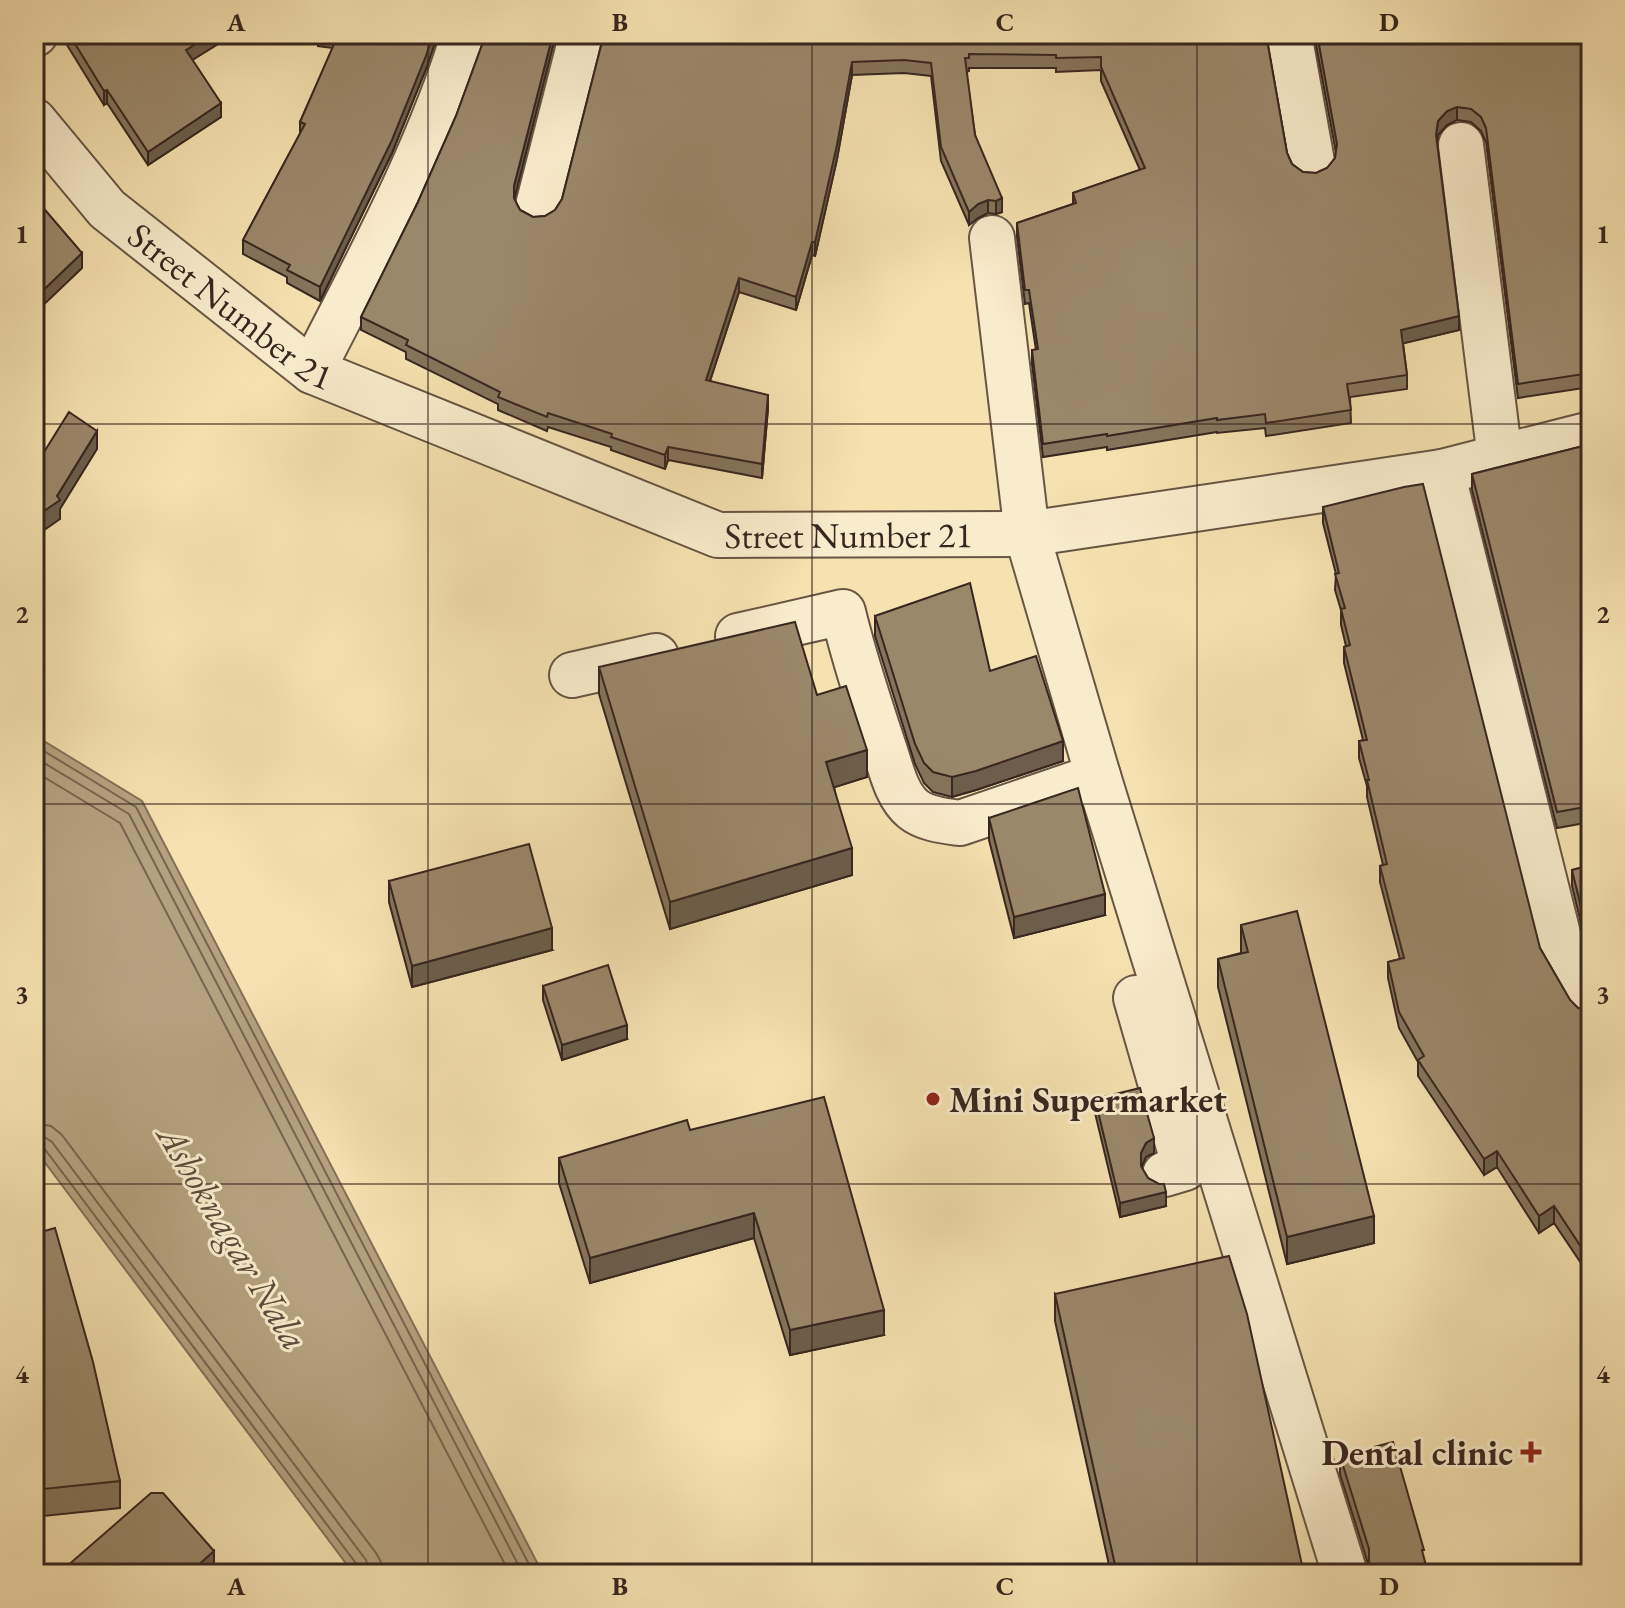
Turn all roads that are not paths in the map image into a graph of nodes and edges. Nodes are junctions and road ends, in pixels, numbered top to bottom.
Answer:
1 (464, 34) edge
2 (582, 34) edge
3 (1289, 34) edge
4 (34, 121) edge
5 (1461, 145) dead end
6 (1312, 162) dead end
7 (538, 206) dead end
8 (992, 238) dead end
9 (312, 371) junction
10 (1591, 434) edge
11 (1500, 458) junction
12 (1442, 472) junction
13 (1027, 534) junction
14 (572, 675) dead end
15 (1098, 776) junction
16 (1125, 908) junction
17 (1591, 1003) edge
18 (1165, 1174) dead end
19 (1345, 1574) edge

1 - 9 street
2 - 7 street
3 - 6 street
4 - 9 street, Street Number 21
5 - 11 street
8 - 13 street
9 - 13 street, Street Number 21
10 - 11 street, Street Number 21
11 - 12 street, Street Number 21
12 - 13 street, Street Number 21
12 - 17 street
13 - 15 street
14 - 15 street
15 - 16 street
16 - 18 street
16 - 19 street

